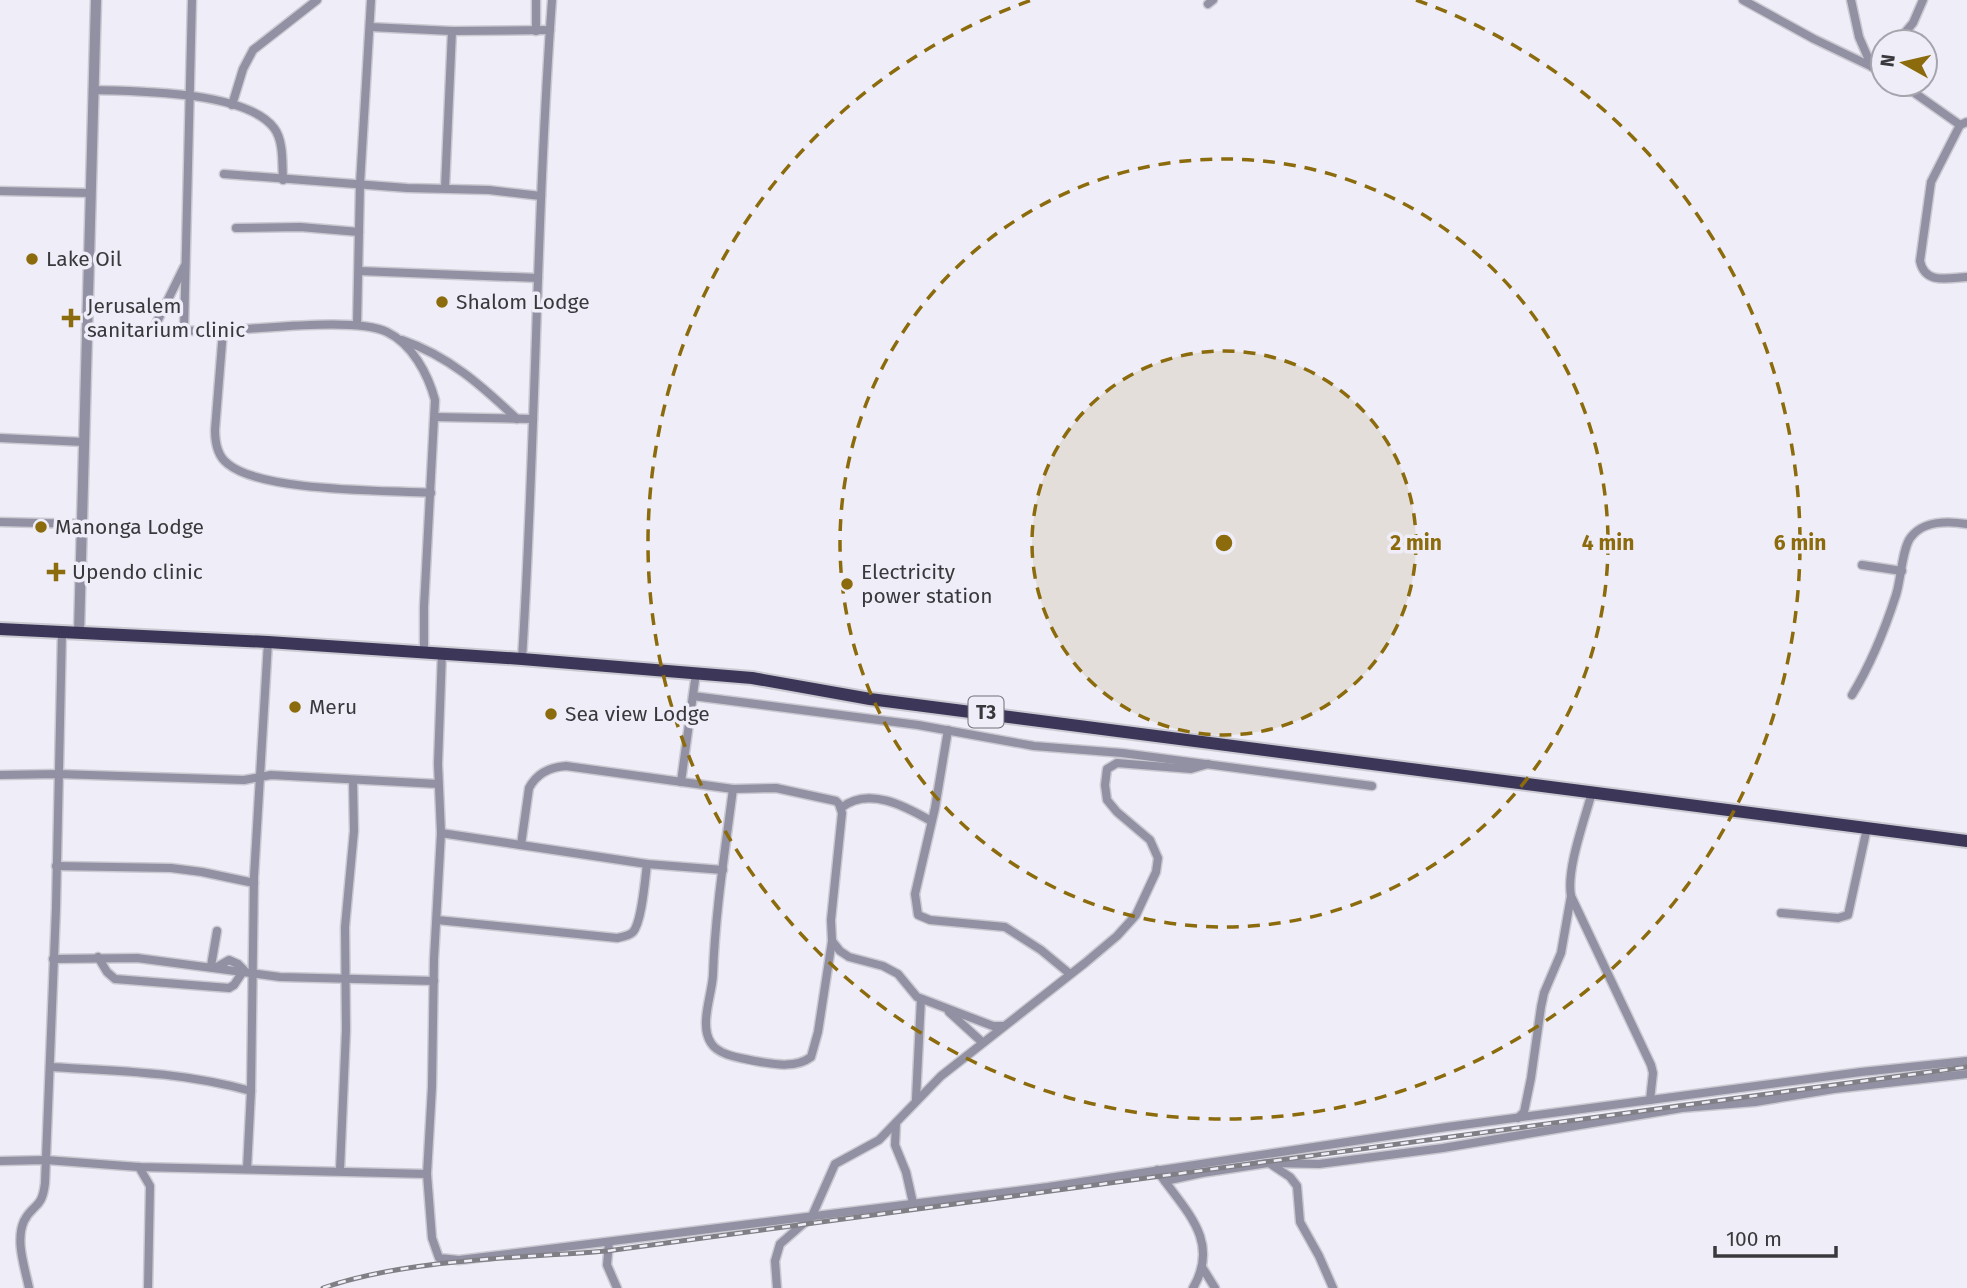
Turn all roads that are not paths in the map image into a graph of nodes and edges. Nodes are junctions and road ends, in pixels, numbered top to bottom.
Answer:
1 (96, 0) edge
2 (192, 0) edge
3 (317, 0) edge
4 (371, 0) edge
5 (536, 0) edge
6 (552, 0) edge
7 (1743, 0) edge
8 (1851, 0) edge
9 (1923, 0) edge
10 (370, 27) junction
11 (1909, 28) edge
12 (550, 30) junction
13 (452, 31) junction
14 (536, 31) junction
15 (1869, 60) edge
16 (1869, 66) edge
17 (93, 90) junction
18 (190, 96) junction
19 (1924, 98) edge
20 (232, 105) junction
21 (1964, 123) edge
22 (223, 174) dead end
23 (283, 180) junction
24 (360, 184) junction
25 (445, 188) junction
26 (0, 191) edge
27 (91, 193) junction
28 (541, 195) junction
29 (236, 228) dead end
30 (359, 232) junction
31 (186, 263) junction
32 (359, 271) junction
33 (1967, 277) edge
34 (538, 278) junction
35 (357, 325) junction
36 (86, 330) junction
37 (153, 330) junction
38 (184, 331) junction
39 (223, 331) junction
40 (400, 339) junction
41 (435, 416) junction
42 (517, 419) junction
43 (533, 419) junction
44 (0, 438) edge
45 (84, 442) junction
46 (430, 493) junction
47 (0, 522) edge
48 (82, 524) junction
49 (1967, 524) edge
50 (1862, 565) dead end
51 (1902, 571) junction
52 (0, 629) edge
53 (62, 631) junction
54 (79, 632) junction
55 (268, 642) junction
56 (424, 651) junction
57 (442, 652) junction
58 (522, 659) junction
59 (696, 673) junction
60 (1852, 695) dead end
61 (693, 696) junction
62 (948, 730) junction
63 (1208, 764) junction
64 (58, 774) junction
65 (0, 775) edge
66 (260, 776) junction
67 (353, 780) junction
68 (681, 782) junction
69 (438, 784) junction
70 (1372, 786) dead end
71 (733, 789) junction
72 (1592, 792) junction
73 (841, 808) junction
74 (931, 821) junction
75 (1867, 828) junction
76 (441, 833) junction
77 (1967, 841) edge
78 (521, 845) junction
79 (647, 864) junction
80 (56, 866) junction
81 (723, 870) junction
82 (254, 883) junction
83 (1571, 895) junction
84 (1781, 913) dead end
85 (437, 920) junction
86 (217, 931) dead end
87 (832, 940) junction
88 (98, 957) junction
89 (54, 959) junction
90 (214, 967) junction
91 (249, 971) junction
92 (1070, 974) junction
93 (346, 978) junction
94 (434, 981) junction
95 (921, 999) junction
96 (947, 1010) junction
97 (1003, 1026) junction
98 (982, 1042) junction
99 (1967, 1061) edge
100 (50, 1067) junction
101 (1967, 1074) edge
102 (251, 1091) junction
103 (916, 1099) junction
104 (1650, 1100) junction
105 (1518, 1119) junction
106 (896, 1123) junction
107 (46, 1160) junction
108 (0, 1161) edge
109 (1268, 1163) junction
110 (139, 1167) junction
111 (247, 1169) junction
112 (340, 1170) junction
113 (1157, 1170) junction
114 (427, 1174) junction
115 (1165, 1181) junction
116 (913, 1203) junction
117 (812, 1216) junction
118 (609, 1242) junction
119 (1202, 1267) junction
120 (29, 1288) edge
121 (148, 1288) edge
122 (617, 1288) edge
123 (777, 1288) edge
124 (1193, 1288) edge
125 (1215, 1288) edge
126 (1333, 1288) edge

1 - 17 street
2 - 18 street
3 - 20 street
4 - 10 street
5 - 14 street
6 - 12 street
7 - 16 street
8 - 15 street
9 - 11 street
10 - 13 street
10 - 24 street
12 - 14 street
12 - 28 street
13 - 14 street
13 - 25 street
17 - 18 street
17 - 27 street
18 - 20 street
18 - 31 street
19 - 21 street
20 - 23 street
21 - 33 street
22 - 23 street
23 - 24 street
24 - 25 street
24 - 30 street
25 - 28 street
26 - 27 street
27 - 36 street
28 - 34 street
29 - 30 street
30 - 32 street
31 - 37 street
31 - 38 street
32 - 34 street
32 - 35 street
34 - 43 street
35 - 39 street
35 - 40 street
36 - 37 street
36 - 45 street
37 - 38 street
38 - 39 street
39 - 46 street
40 - 41 street
40 - 42 street
41 - 42 street
41 - 46 street
42 - 43 street
43 - 58 street
44 - 45 street
45 - 48 street
46 - 56 street
47 - 48 street
48 - 54 street
49 - 51 street
50 - 51 street
51 - 60 street
52 - 53 highway, T3
53 - 54 highway, T3
53 - 64 street
54 - 55 highway, T3
55 - 56 highway, T3
55 - 66 street
56 - 57 highway, T3
57 - 58 highway, T3
57 - 69 street
58 - 59 highway, T3
59 - 61 street
59 - 72 highway, T3
61 - 62 street
61 - 68 street
62 - 63 street
62 - 74 street
63 - 70 street
63 - 92 street
64 - 65 street
64 - 66 street
64 - 80 street
66 - 67 street
66 - 82 street
67 - 69 street
67 - 93 street
68 - 71 street
68 - 78 street
69 - 76 street
71 - 73 street
71 - 81 street
72 - 75 highway, T3
72 - 83 street
73 - 74 street
73 - 87 street
74 - 92 street
75 - 77 highway, T3
75 - 84 street
76 - 78 street
76 - 85 street
78 - 79 street
79 - 81 street
79 - 85 street
80 - 82 street
80 - 89 street
81 - 87 street
82 - 91 street
83 - 104 street
83 - 105 street
85 - 94 street
86 - 90 street
87 - 95 street
88 - 89 street
88 - 90 street
88 - 91 street
89 - 100 street
90 - 91 street
91 - 93 street
91 - 102 street
92 - 97 street
93 - 94 street
93 - 112 street
94 - 114 street
95 - 96 street
95 - 103 street
96 - 97 street
96 - 98 street
97 - 98 street
98 - 103 street
99 - 104 street
100 - 102 street
100 - 107 street
101 - 109 street
102 - 111 street
103 - 106 street
104 - 105 street
105 - 113 street
106 - 116 street
106 - 117 street
107 - 108 street
107 - 110 street
107 - 120 street
109 - 115 street
109 - 126 street
110 - 111 street
110 - 121 street
111 - 112 street
112 - 114 street
113 - 115 street
113 - 116 street
114 - 118 street
115 - 119 street
116 - 117 street
117 - 118 street
117 - 123 street
118 - 122 street
119 - 124 street
119 - 125 street

